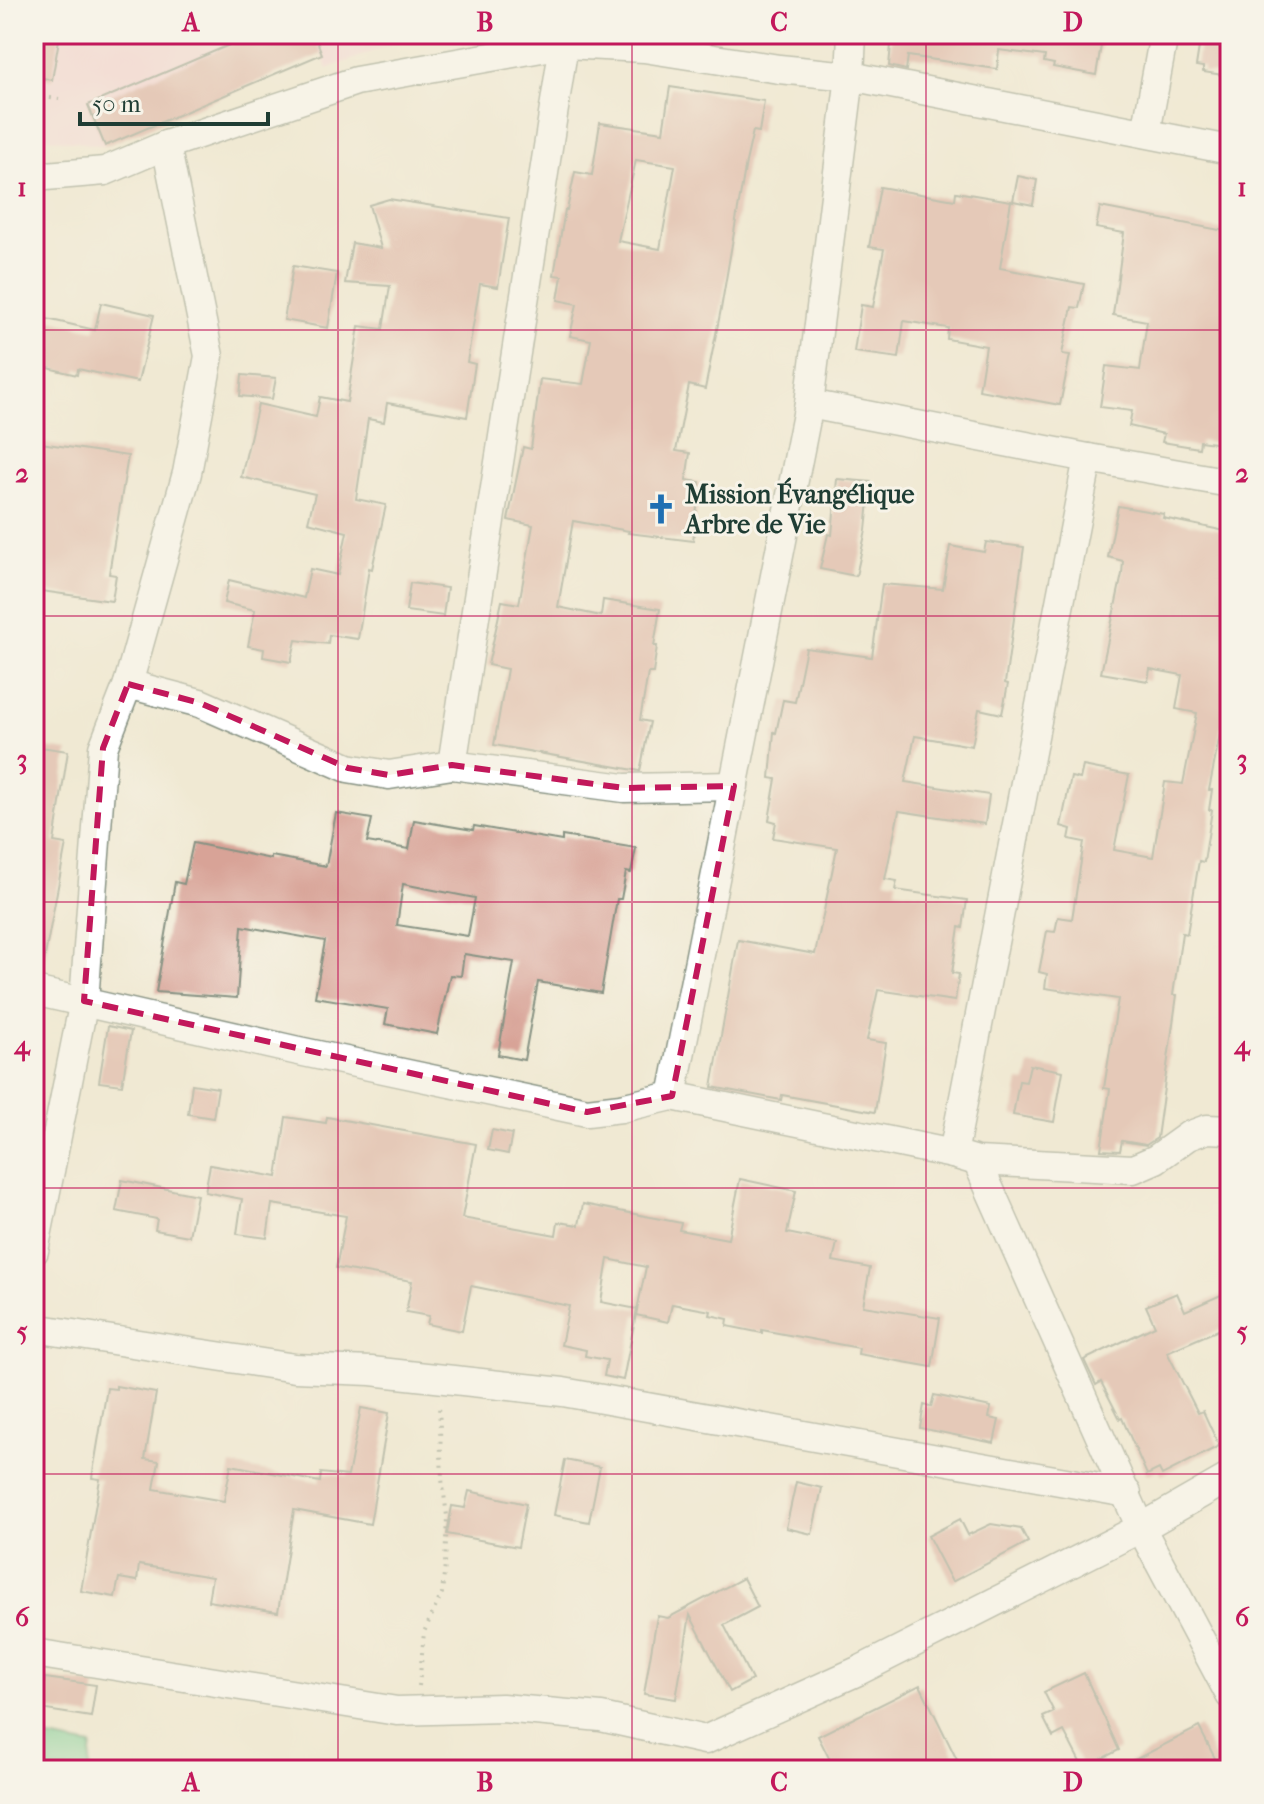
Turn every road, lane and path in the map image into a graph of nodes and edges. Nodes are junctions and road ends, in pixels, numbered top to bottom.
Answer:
1 (852, 34) edge
2 (1164, 34) edge
3 (564, 44) junction
4 (850, 76) junction
5 (34, 96) edge
6 (59, 99) dead end
7 (1146, 133) junction
8 (166, 145) junction
9 (1230, 150) edge
10 (34, 177) edge
11 (809, 404) junction
12 (1088, 458) junction
13 (1230, 483) edge
14 (128, 684) junction
15 (452, 765) junction
16 (734, 786) junction
17 (34, 991) edge
18 (84, 1001) junction
19 (672, 1096) junction
20 (1230, 1130) edge
21 (965, 1158) junction
22 (34, 1251) edge
23 (34, 1328) edge
24 (437, 1377) junction
25 (1230, 1477) edge
26 (1127, 1493) junction
27 (1141, 1528) junction
28 (34, 1653) edge
29 (1230, 1695) edge
30 (417, 1710) junction

1 - 4 street
2 - 7 street
3 - 4 street
3 - 8 street
3 - 15 street
4 - 7 street
4 - 11 street
5 - 6 path
7 - 9 street
8 - 10 street
8 - 14 street
11 - 12 street
11 - 16 street
12 - 13 street
12 - 21 street
14 - 15 street
14 - 18 street
15 - 16 street
16 - 19 street
17 - 18 street
18 - 19 street
18 - 22 street
19 - 21 street
20 - 21 street
21 - 26 street
23 - 24 street
24 - 26 street
24 - 30 path
25 - 27 street
26 - 27 street
27 - 29 street
27 - 30 street
28 - 30 street

